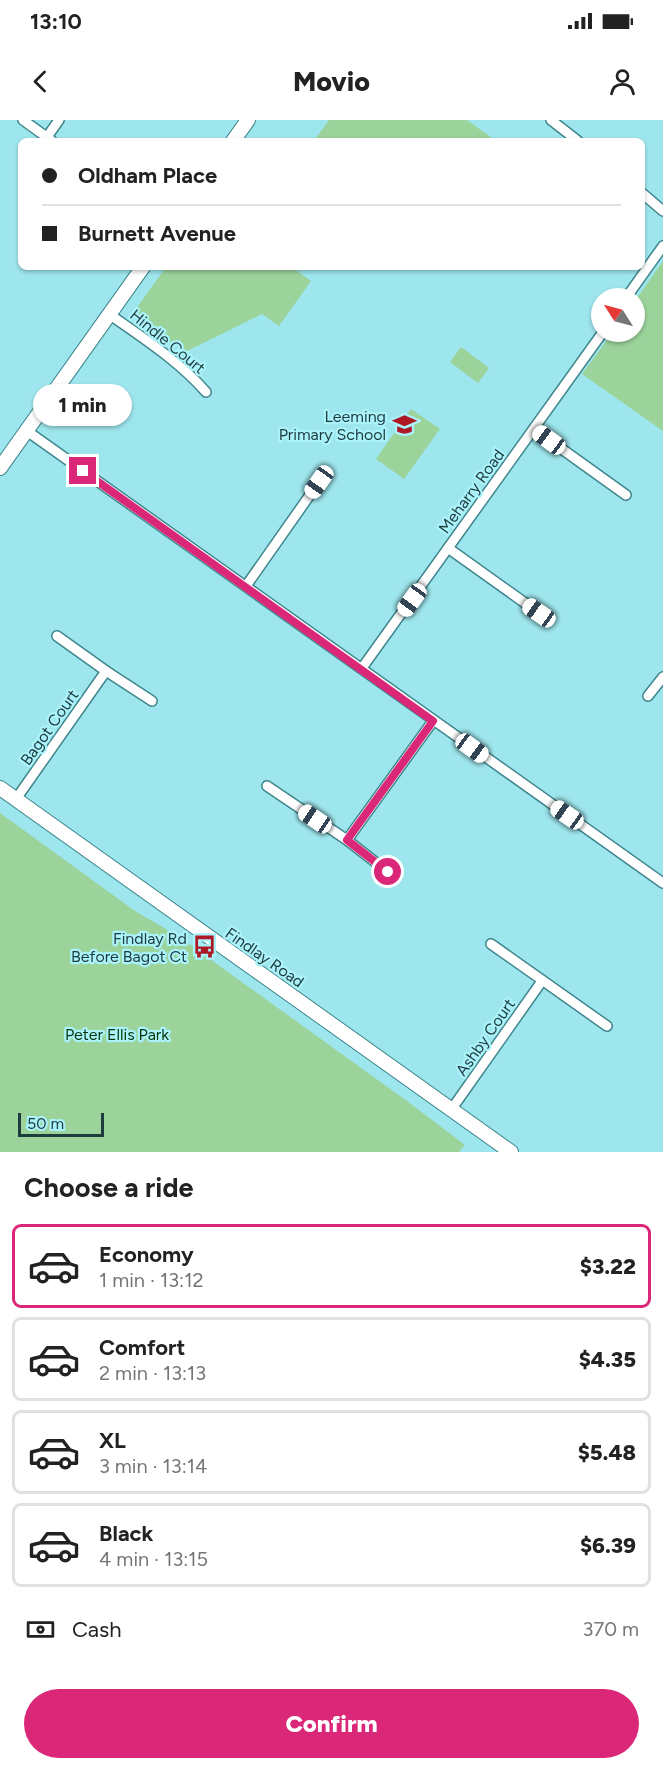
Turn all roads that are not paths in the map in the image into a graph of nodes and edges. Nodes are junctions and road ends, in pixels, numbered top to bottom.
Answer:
1 (23, 120) edge
2 (59, 120) edge
3 (248, 120) edge
4 (555, 121) edge
5 (48, 138) edge
6 (50, 138) edge
7 (235, 138) edge
8 (575, 138) edge
9 (645, 196) edge
10 (663, 211) edge
11 (663, 246) edge
12 (141, 270) edge
13 (633, 288) edge
14 (110, 314) junction
15 (596, 342) edge
16 (206, 392) dead end
17 (534, 429) junction
18 (27, 431) junction
19 (0, 468) edge
20 (319, 482) dead end
21 (626, 495) dead end
22 (448, 548) junction
23 (246, 586) junction
24 (539, 613) dead end
25 (57, 636) dead end
26 (362, 669) junction
27 (106, 671) junction
28 (663, 677) edge
29 (648, 696) dead end
30 (152, 701) dead end
31 (433, 721) junction
32 (267, 786) dead end
33 (0, 788) edge
34 (16, 799) junction
35 (347, 840) junction
36 (388, 872) dead end
37 (663, 883) edge
38 (491, 944) dead end
39 (542, 981) junction
40 (607, 1026) dead end
41 (451, 1110) junction
42 (512, 1152) edge

1 - 5 street
2 - 6 street
3 - 7 main road
4 - 8 street
9 - 10 street
11 - 13 street
12 - 14 main road
14 - 16 street, Hindle Court
14 - 18 main road
15 - 17 street, Meharry Road
17 - 21 street
17 - 22 street, Meharry Road
18 - 19 main road
18 - 23 street
20 - 23 street
22 - 24 street
22 - 26 street, Meharry Road
23 - 26 street
25 - 27 street
26 - 31 street
27 - 30 street
27 - 34 street, Bagot Court
28 - 29 street
31 - 35 street
31 - 37 street
32 - 35 street
33 - 34 main road, Findlay Road
34 - 41 main road, Findlay Road
35 - 36 street
38 - 39 street
39 - 40 street
39 - 41 street, Ashby Court
41 - 42 main road, Findlay Road

